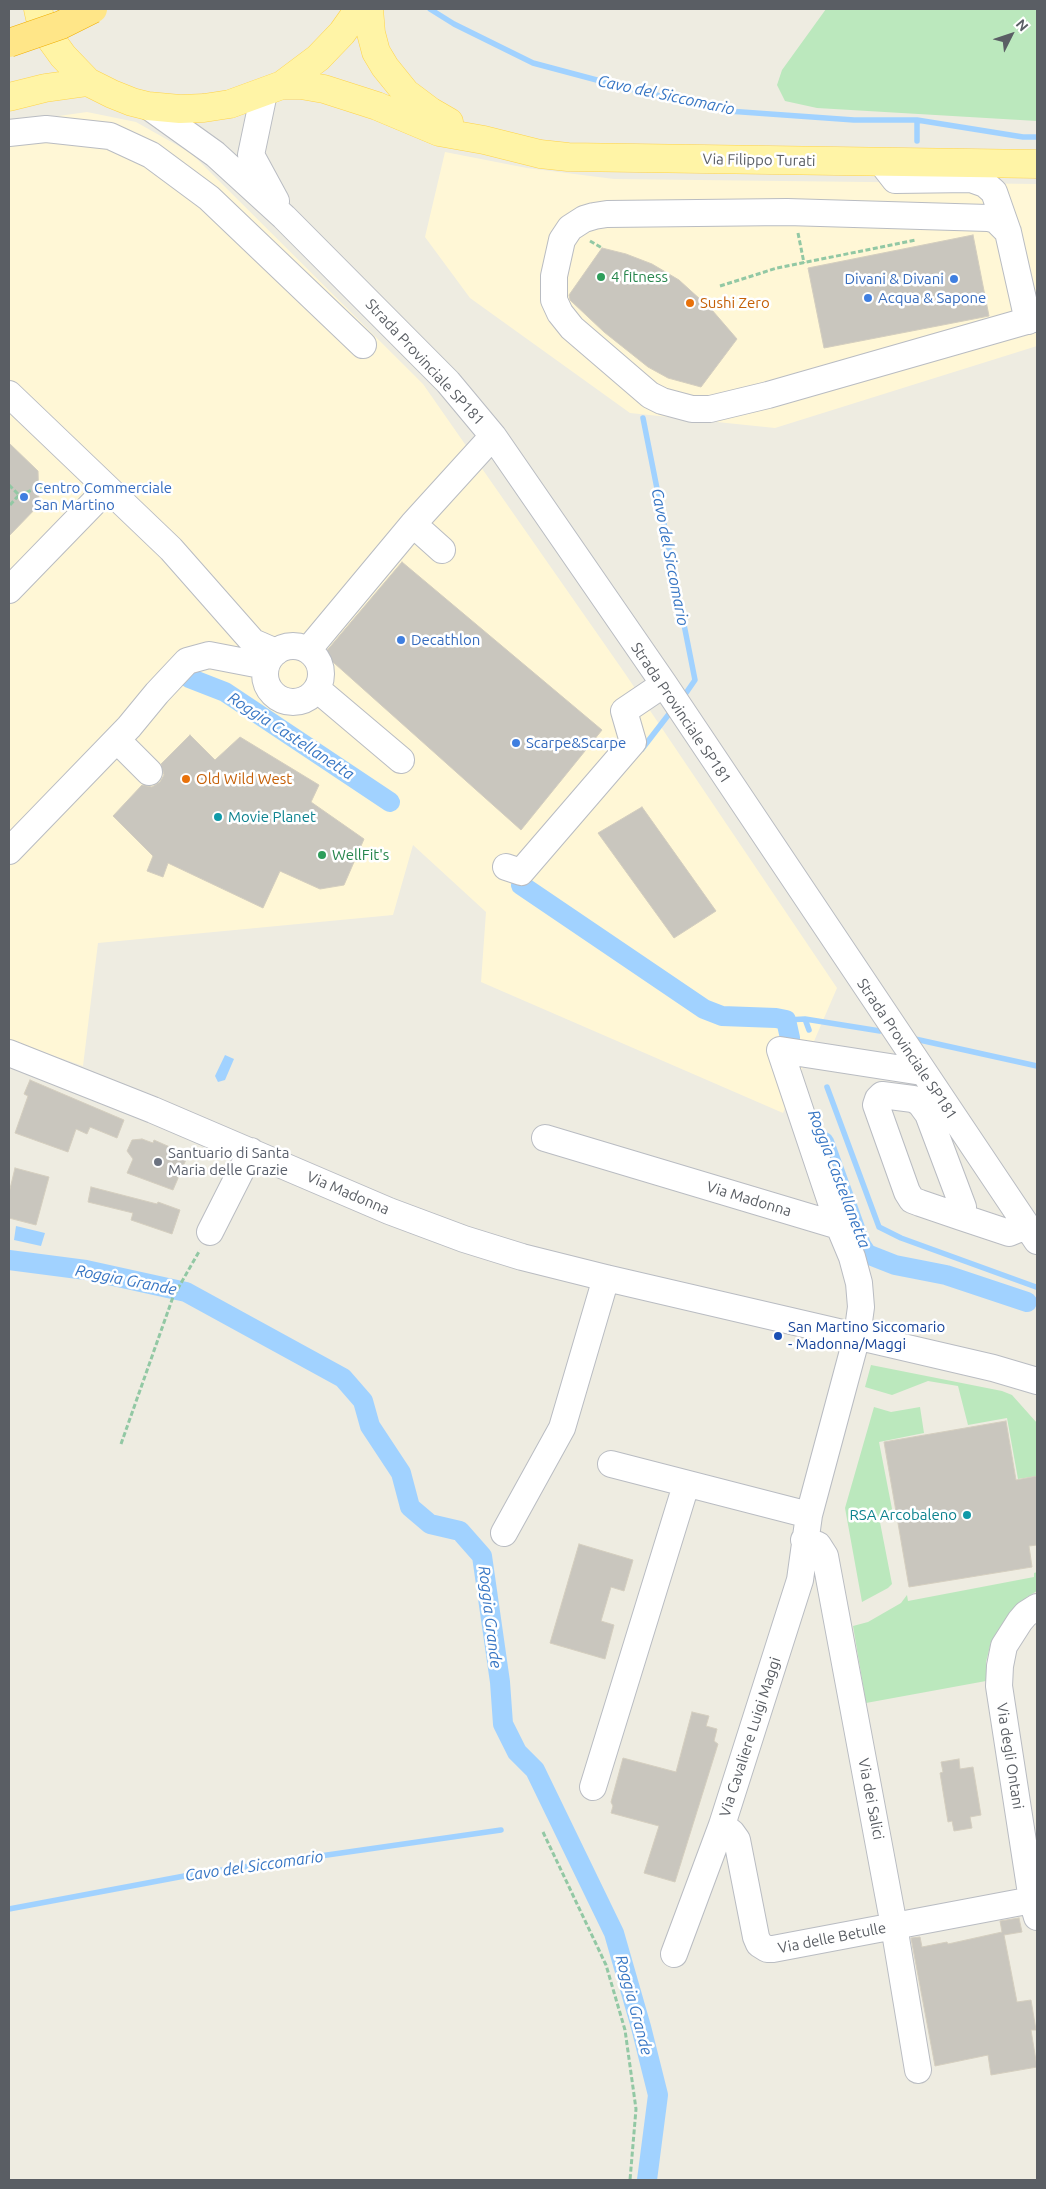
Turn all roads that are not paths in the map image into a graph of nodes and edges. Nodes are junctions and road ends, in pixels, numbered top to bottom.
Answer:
1 (38, 9) edge
2 (59, 9) edge
3 (93, 9) edge
4 (359, 9) edge
5 (369, 9) edge
6 (9, 29) edge
7 (9, 43) edge
8 (88, 82) junction
9 (273, 89) junction
10 (9, 97) edge
11 (148, 106) junction
12 (9, 133) edge
13 (484, 140) junction
14 (881, 162) junction
15 (1037, 164) edge
16 (284, 217) junction
17 (1008, 232) junction
18 (1033, 319) edge
19 (363, 345) dead end
20 (9, 394) edge
21 (9, 419) edge
22 (41, 425) junction
23 (493, 436) junction
24 (98, 480) junction
25 (413, 524) junction
26 (442, 550) dead end
27 (9, 590) edge
28 (308, 650) junction
29 (271, 659) junction
30 (664, 684) junction
31 (317, 690) junction
32 (117, 740) junction
33 (401, 760) dead end
34 (149, 772) dead end
35 (9, 851) edge
36 (506, 867) dead end
37 (10, 1060) edge
38 (922, 1072) junction
39 (545, 1138) dead end
40 (251, 1151) junction
41 (961, 1217) dead end
42 (839, 1226) junction
43 (210, 1232) road end
44 (1032, 1234) edge
45 (606, 1278) junction
46 (857, 1336) junction
47 (1037, 1364) edge
48 (993, 1368) junction
49 (1037, 1381) edge
50 (611, 1464) dead end
51 (686, 1485) junction
52 (809, 1515) junction
53 (504, 1533) dead end
54 (804, 1540) junction
55 (1037, 1607) edge
56 (593, 1787) dead end
57 (722, 1825) junction
58 (1034, 1909) edge
59 (894, 1926) junction
60 (674, 1954) dead end
61 (918, 2070) dead end

1 - 8 main road
2 - 6 highway
3 - 7 highway, bridge
4 - 9 main road
5 - 13 main road, Via Filippo Turati
8 - 10 main road
8 - 11 main road
9 - 11 main road
9 - 13 main road, Via Filippo Turati
9 - 16 street, Strada Provinciale SP181
11 - 16 street, Strada Provinciale SP181
12 - 19 street
13 - 14 main road, Via Filippo Turati
14 - 15 main road, Via Filippo Turati
14 - 17 street
16 - 23 street, Strada Provinciale SP181
17 - 18 street
17 - 18 street
20 - 22 street
21 - 22 street
22 - 24 street
23 - 25 street
23 - 30 street, Strada Provinciale SP181
24 - 27 street
24 - 29 street
25 - 26 street
25 - 28 street
28 - 29 street
28 - 31 street
29 - 31 street
29 - 32 street
30 - 36 street
30 - 38 street, Strada Provinciale SP181
31 - 33 street
32 - 34 street
32 - 35 street
37 - 40 street, Via Madonna
38 - 42 street
38 - 44 street, Strada Provinciale SP181
39 - 42 street, Via Madonna
40 - 43 street
40 - 45 street, Via Madonna
41 - 44 street
42 - 46 street
45 - 46 street, Via Madonna
45 - 53 street
46 - 48 street, Via Madonna
46 - 52 street, Via Cavaliere Luigi Maggi
47 - 48 street, Via Madonna
48 - 49 street, Via Madonna
50 - 51 street
51 - 52 street
51 - 56 street
52 - 54 street, Via Cavaliere Luigi Maggi
54 - 57 street, Via Cavaliere Luigi Maggi
54 - 59 street, Via dei Salici
55 - 58 street, Via degli Ontani
57 - 59 street, Via delle Betulle
57 - 60 street, Via Cavaliere Luigi Maggi
58 - 59 street, Via delle Betulle
59 - 61 street, Via dei Salici

